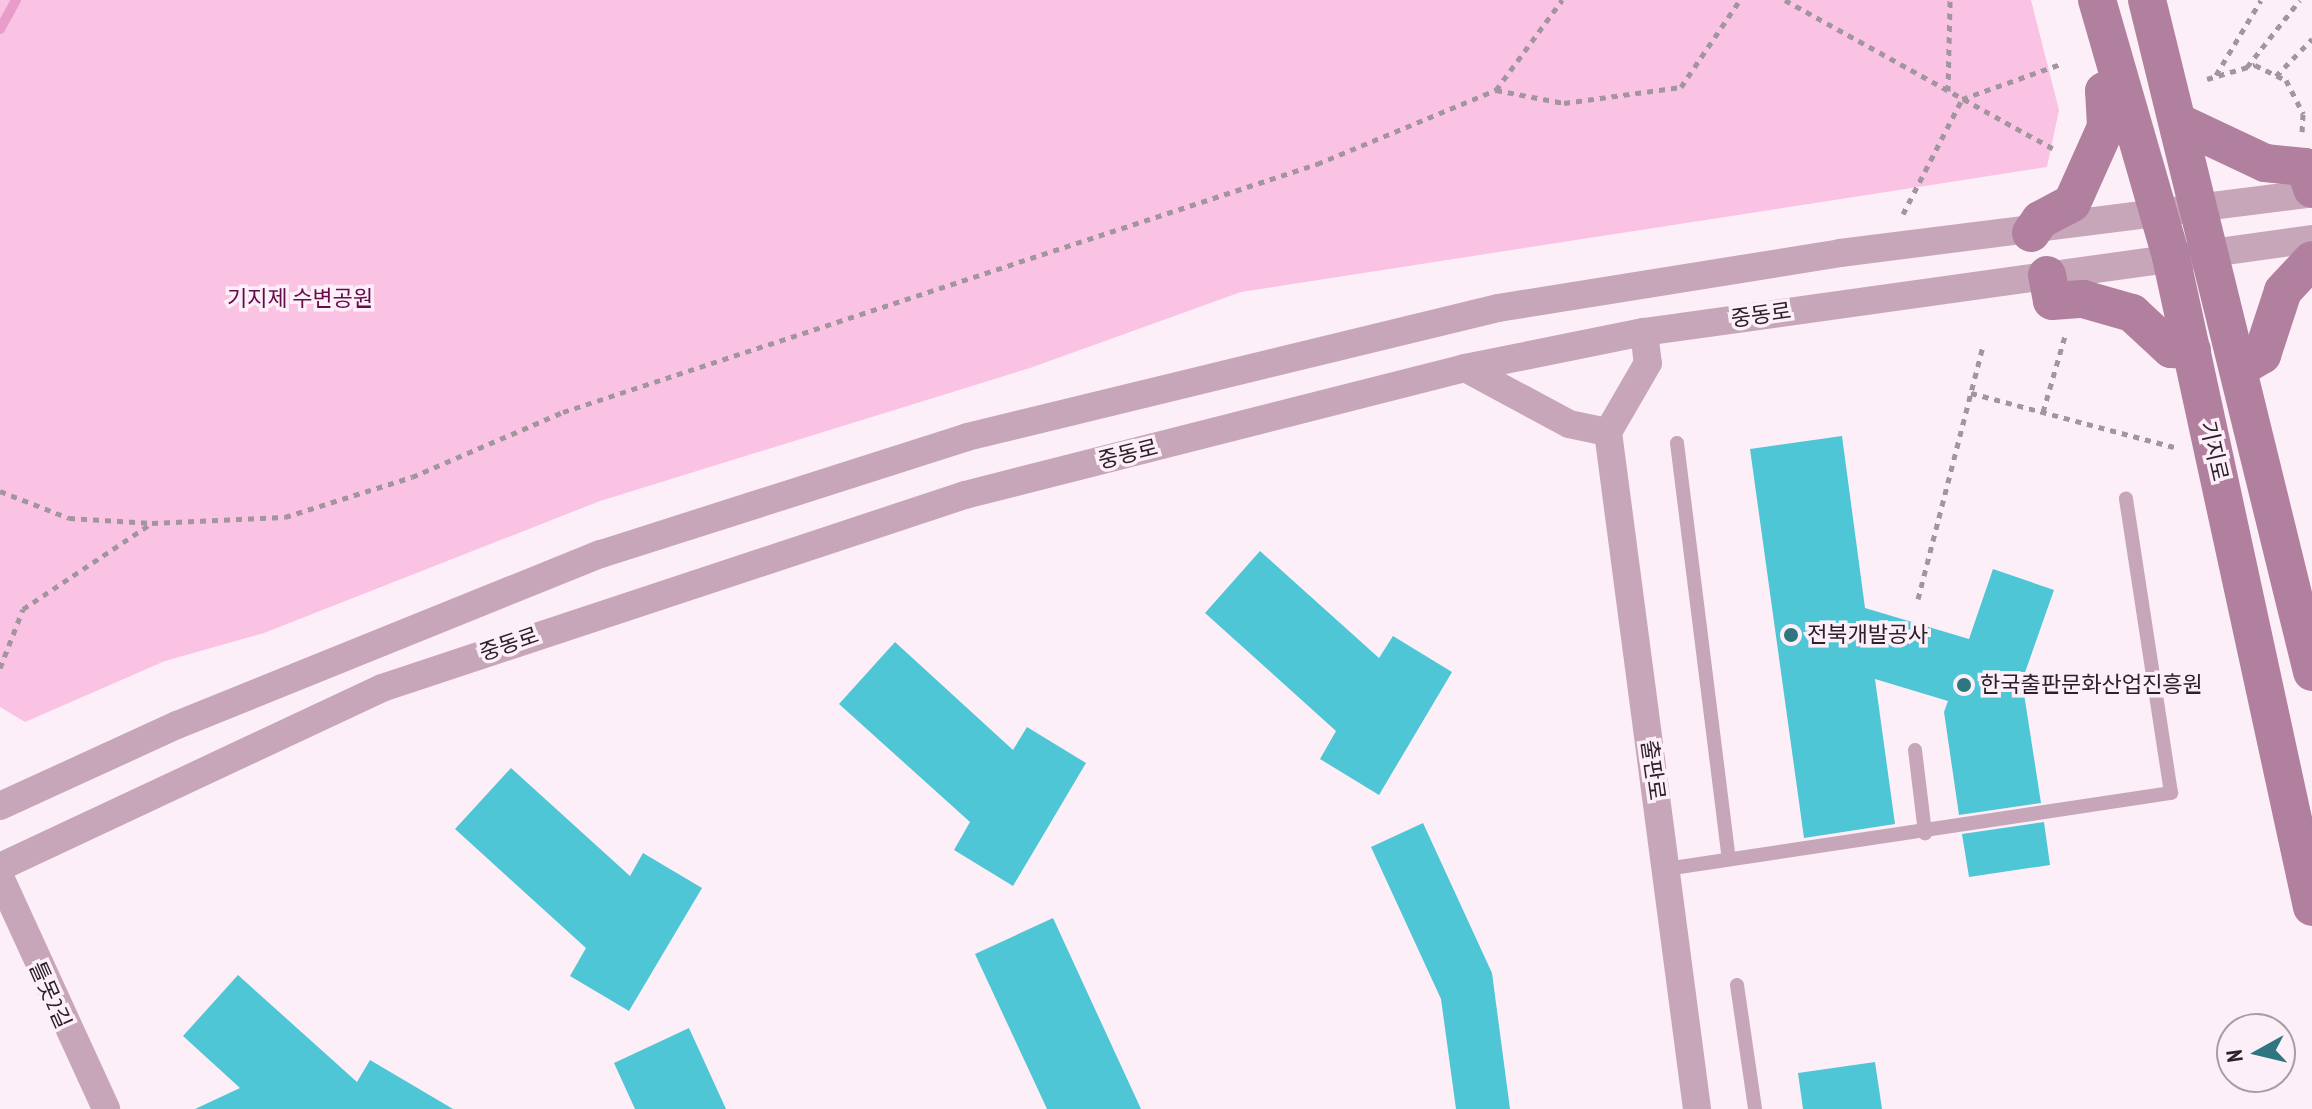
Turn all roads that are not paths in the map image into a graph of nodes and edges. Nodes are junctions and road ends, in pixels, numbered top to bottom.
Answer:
1 (2097, 0) edge
2 (2147, 0) edge
3 (2122, 87) junction
4 (2180, 123) junction
5 (2312, 191) edge
6 (2202, 209) junction
7 (2159, 216) junction
8 (2031, 233) junction
9 (2312, 239) edge
10 (2214, 254) junction
11 (2171, 257) junction
12 (2312, 260) edge
13 (2047, 275) junction
14 (1644, 332) junction
15 (2192, 350) junction
16 (1465, 368) junction
17 (2240, 368) junction
18 (1608, 432) junction
19 (1677, 443) dead end
20 (2126, 498) dead end
21 (2312, 672) edge
22 (1915, 750) dead end
23 (0, 806) edge
24 (1925, 833) junction
25 (1729, 859) junction
26 (0, 867) edge
27 (1666, 869) junction
28 (0, 877) edge
29 (2312, 907) edge
30 (1737, 985) dead end
31 (106, 1109) edge
32 (1697, 1109) edge
33 (1755, 1109) edge

1 - 3 street, 기지로
2 - 4 street, 기지로
3 - 7 street, 기지로
3 - 8 street
4 - 5 street
4 - 6 street, 기지로
5 - 6 street
6 - 7 street
6 - 10 street, 기지로
7 - 8 street
7 - 11 street, 기지로
8 - 23 street
9 - 10 street, 중동로
10 - 11 street, 중동로
10 - 17 street, 기지로
11 - 13 street, 중동로
11 - 15 street, 기지로
12 - 17 street
13 - 14 street, 중동로
13 - 15 street
14 - 16 street, 중동로
14 - 18 street
15 - 29 street, 기지로
16 - 18 street
16 - 26 street, 중동로
17 - 21 street, 기지로
18 - 27 street, 출판로
19 - 25 lane
20 - 24 lane
22 - 24 lane
24 - 25 lane
25 - 27 lane
27 - 32 street, 출판로
28 - 31 street, 틀못2길
30 - 33 lane

